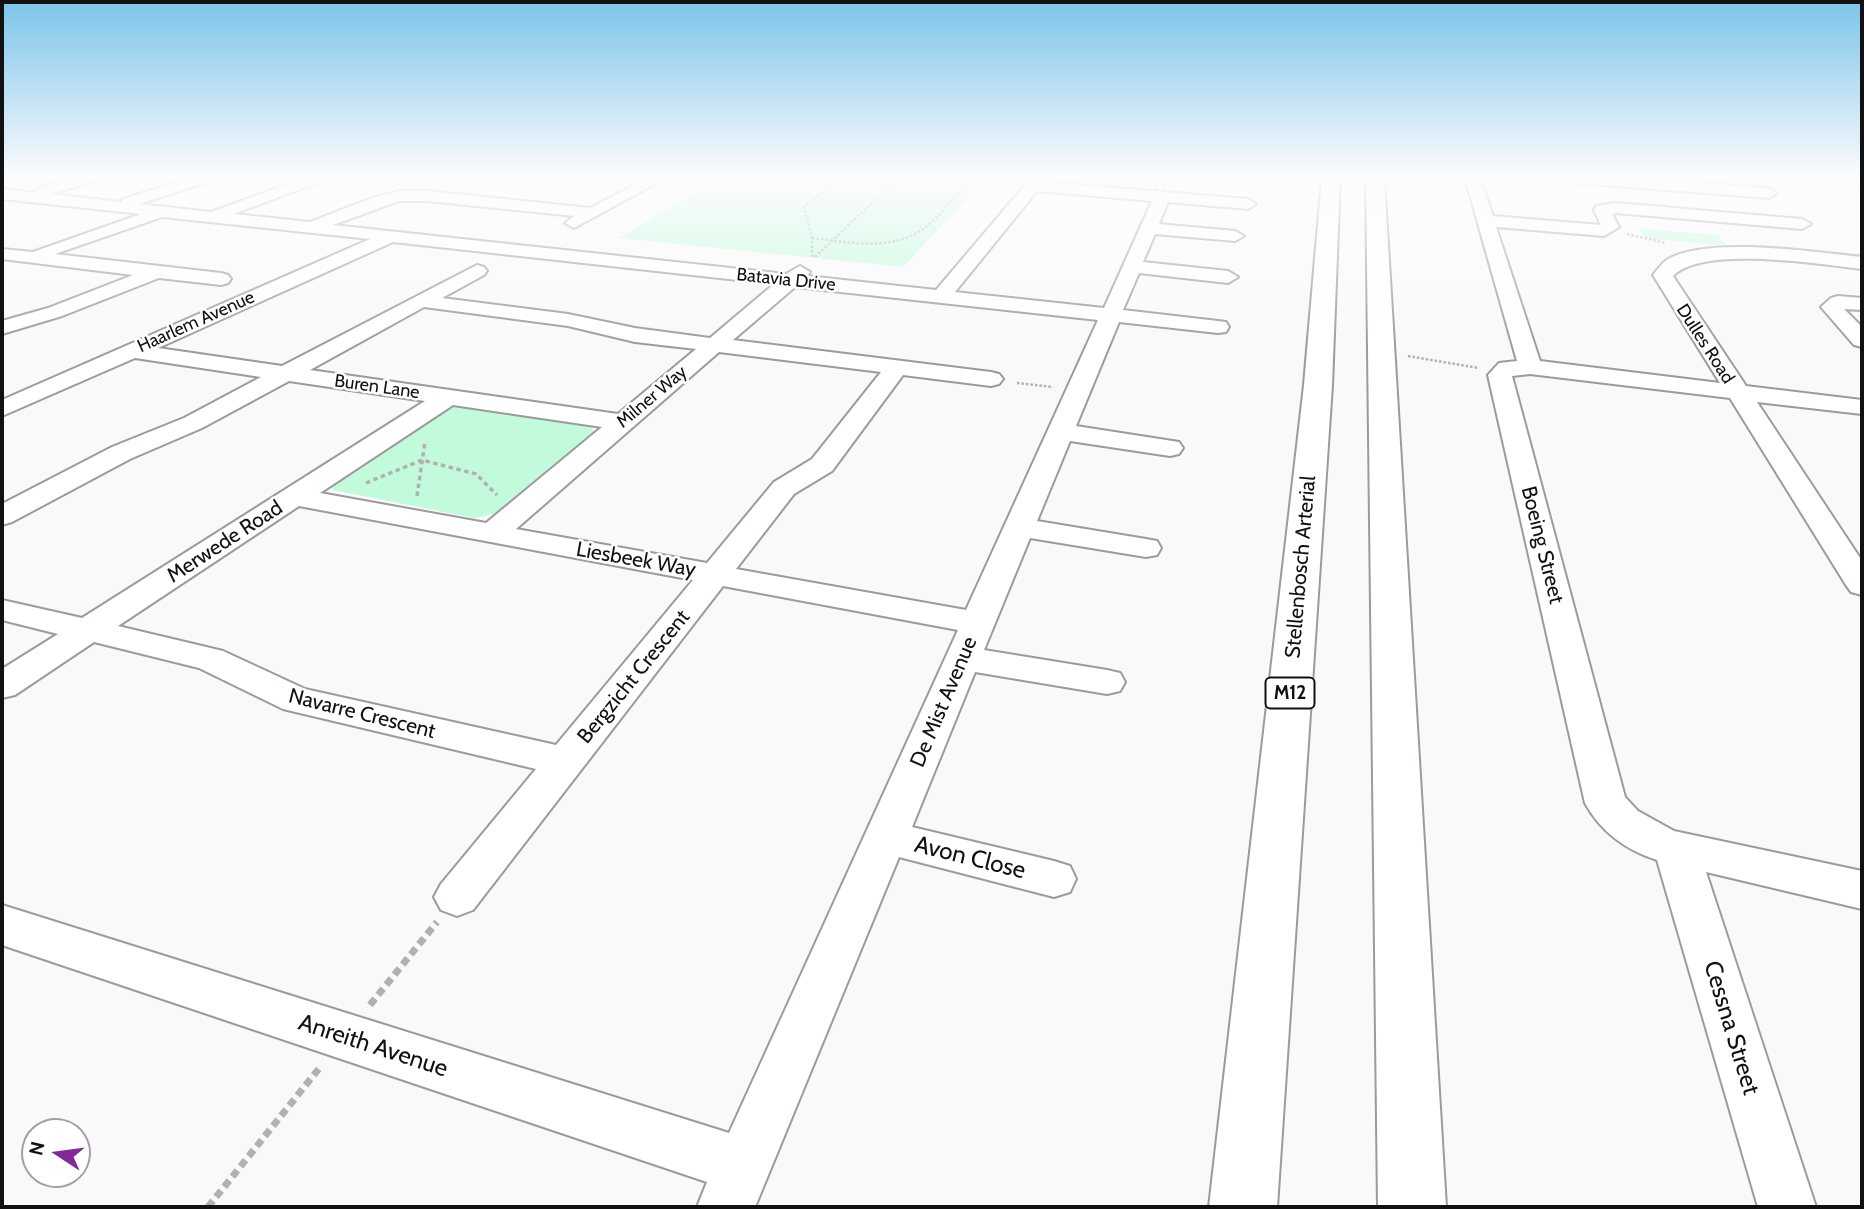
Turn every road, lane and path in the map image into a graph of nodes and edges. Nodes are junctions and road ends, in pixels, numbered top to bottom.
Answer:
1 (97, 234) edge
2 (375, 234) edge
3 (553, 234) edge
4 (809, 234) edge
5 (842, 234) edge
6 (917, 234) edge
7 (992, 234) edge
8 (1146, 234) edge
9 (1218, 234) edge
10 (1327, 234) edge
11 (1377, 234) edge
12 (1489, 234) edge
13 (1626, 234) edge
14 (1817, 234) edge
15 (391, 236) junction
16 (1235, 236) dead end
17 (836, 240) junction
18 (812, 249) junction
19 (523, 251) junction
20 (2, 254) edge
21 (1715, 254) junction
22 (29, 257) junction
23 (1852, 262) edge
24 (2, 266) edge
25 (1132, 267) junction
26 (158, 271) junction
27 (477, 271) dead end
28 (1228, 277) dead end
29 (221, 279) dead end
30 (791, 281) junction
31 (941, 297) junction
32 (422, 301) junction
33 (1862, 304) edge
34 (1111, 316) junction
35 (1218, 327) dead end
36 (2, 328) edge
37 (1862, 340) edge
38 (714, 344) junction
39 (131, 351) junction
40 (1406, 356) dead end
41 (897, 367) junction
42 (1515, 370) junction
43 (285, 374) junction
44 (992, 379) joint
45 (2, 384) edge
46 (54, 385) junction
47 (1078, 391) junction
48 (1737, 393) junction
49 (449, 397) junction
50 (1862, 407) edge
51 (2, 409) edge
52 (412, 421) junction
53 (622, 422) junction
54 (1060, 432) junction
55 (1170, 448) dead end
56 (422, 460) junction
57 (309, 499) junction
58 (519, 511) junction
59 (2, 516) edge
60 (400, 516) junction
61 (1019, 527) junction
62 (493, 533) junction
63 (1146, 548) dead end
64 (716, 575) junction
65 (1862, 585) edge
66 (2, 610) edge
67 (89, 630) junction
68 (970, 640) junction
69 (1107, 682) dead end
70 (2, 687) edge
71 (566, 762) junction
72 (886, 837) junction
73 (1676, 849) junction
74 (1054, 879) dead end
75 (1862, 890) edge
76 (457, 897) dead end
77 (2, 925) edge
78 (735, 1187) edge
79 (1243, 1207) edge
80 (1412, 1207) edge
81 (1787, 1207) edge

1 - 22 street
2 - 15 street, Batavia Drive
3 - 19 street
4 - 18 path
5 - 17 path
6 - 17 path
7 - 31 street
8 - 25 street, De Mist Avenue
9 - 16 street
10 - 79 main road, Stellenbosch Arterial / M12
11 - 80 main road
12 - 42 street, Boeing Street
13 - 21 path
14 - 23 street
15 - 19 street, Batavia Drive
15 - 39 street, Haarlem Avenue
17 - 18 path
17 - 18 path
18 - 30 street, Milner Way
19 - 30 street, Batavia Drive
20 - 22 street
21 - 23 street, Dulles Road
21 - 48 street, Dulles Road
22 - 24 street
22 - 26 street
25 - 28 street
25 - 34 street, De Mist Avenue
26 - 29 street
26 - 36 street
27 - 32 street
30 - 31 street, Batavia Drive
30 - 38 street, Milner Way
31 - 34 street, Batavia Drive
32 - 38 street
32 - 43 street
33 - 37 street
34 - 35 street, Batavia Drive
34 - 47 street, De Mist Avenue
38 - 41 street
38 - 53 street, Milner Way
39 - 43 street, Buren Lane
39 - 46 street, Haarlem Avenue
40 - 42 path
41 - 44 street
41 - 64 street, Bergzicht Crescent
42 - 48 street
42 - 73 street, Boeing Street
43 - 49 street, Buren Lane
43 - 59 street
44 - 47 path
45 - 46 street
46 - 51 street, Haarlem Avenue
47 - 54 street, De Mist Avenue
48 - 50 street
48 - 65 street, Dulles Road
49 - 52 street, Merwede Road
49 - 53 street, Buren Lane
52 - 56 path
52 - 57 street, Merwede Road
53 - 58 street, Milner Way
54 - 55 street
54 - 61 street, De Mist Avenue
56 - 57 path
56 - 58 path
56 - 60 path
57 - 60 street, Liesbeek Way
57 - 67 street, Merwede Road
58 - 62 street, Milner Way
60 - 62 street, Liesbeek Way
61 - 63 street
61 - 68 street, De Mist Avenue
62 - 64 street, Liesbeek Way
64 - 68 street, Liesbeek Way
64 - 71 street, Bergzicht Crescent
66 - 67 street, Navarre Crescent
67 - 70 street, Merwede Road
67 - 71 street, Navarre Crescent
68 - 69 street, Liesbeek Way
68 - 72 street, De Mist Avenue
71 - 76 street, Bergzicht Crescent
72 - 74 street, Avon Close
72 - 78 street, De Mist Avenue
73 - 75 street, Boeing Street
73 - 81 street, Cessna Street
77 - 78 street, Anreith Avenue

